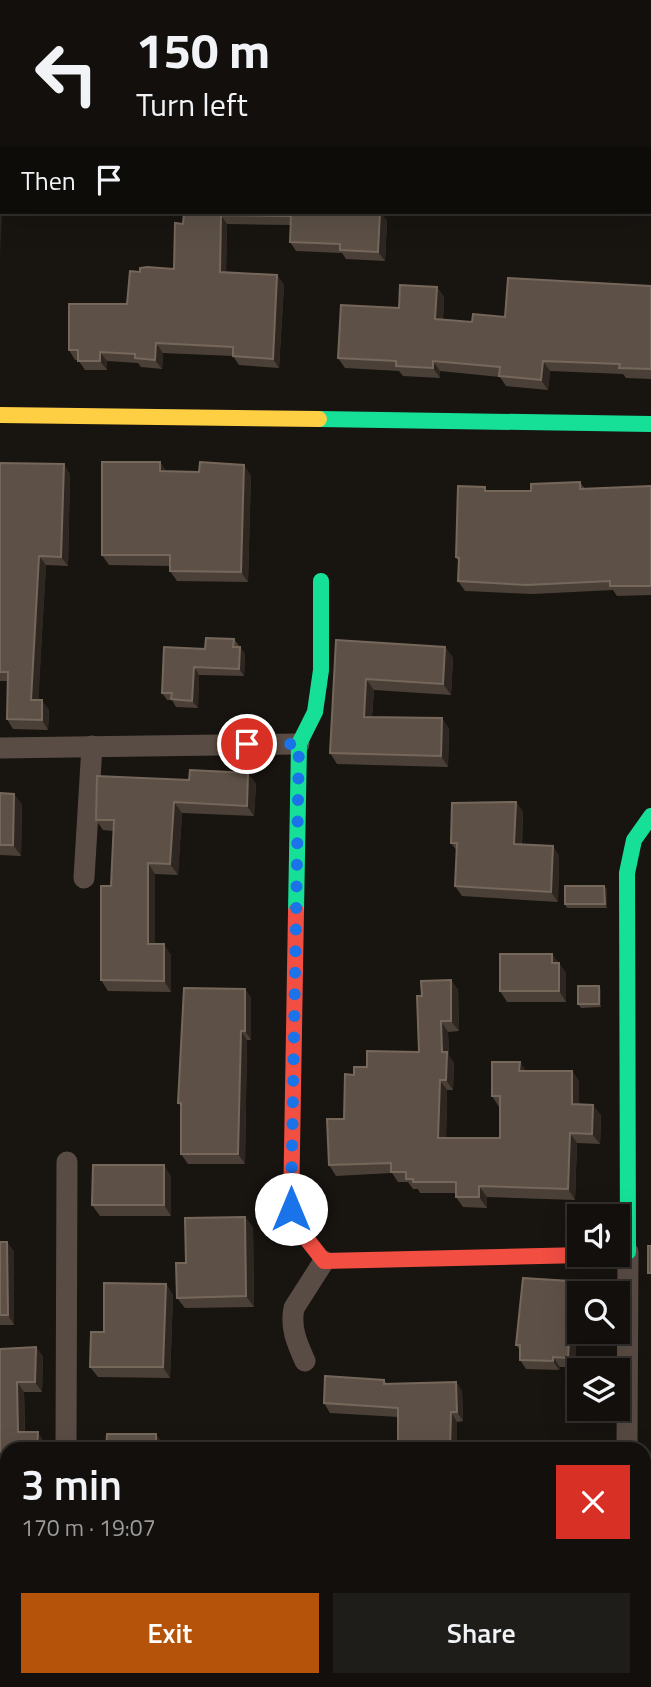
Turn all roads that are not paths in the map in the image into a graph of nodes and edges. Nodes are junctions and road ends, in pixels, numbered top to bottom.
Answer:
1 (0, 415) edge
2 (651, 424) edge
3 (320, 581) dead end
4 (299, 744) junction
5 (92, 746) junction
6 (0, 748) edge
7 (651, 816) edge
8 (84, 878) dead end
9 (67, 1161) dead end
10 (623, 1204) edge
11 (567, 1255) edge
12 (324, 1261) junction
13 (623, 1267) edge
14 (305, 1361) dead end
15 (66, 1442) edge
16 (627, 1442) edge

1 - 2 street
3 - 4 street
4 - 5 street
4 - 12 street
5 - 6 street
5 - 8 street
7 - 10 street
9 - 15 street
11 - 12 street
12 - 14 street
13 - 16 street

